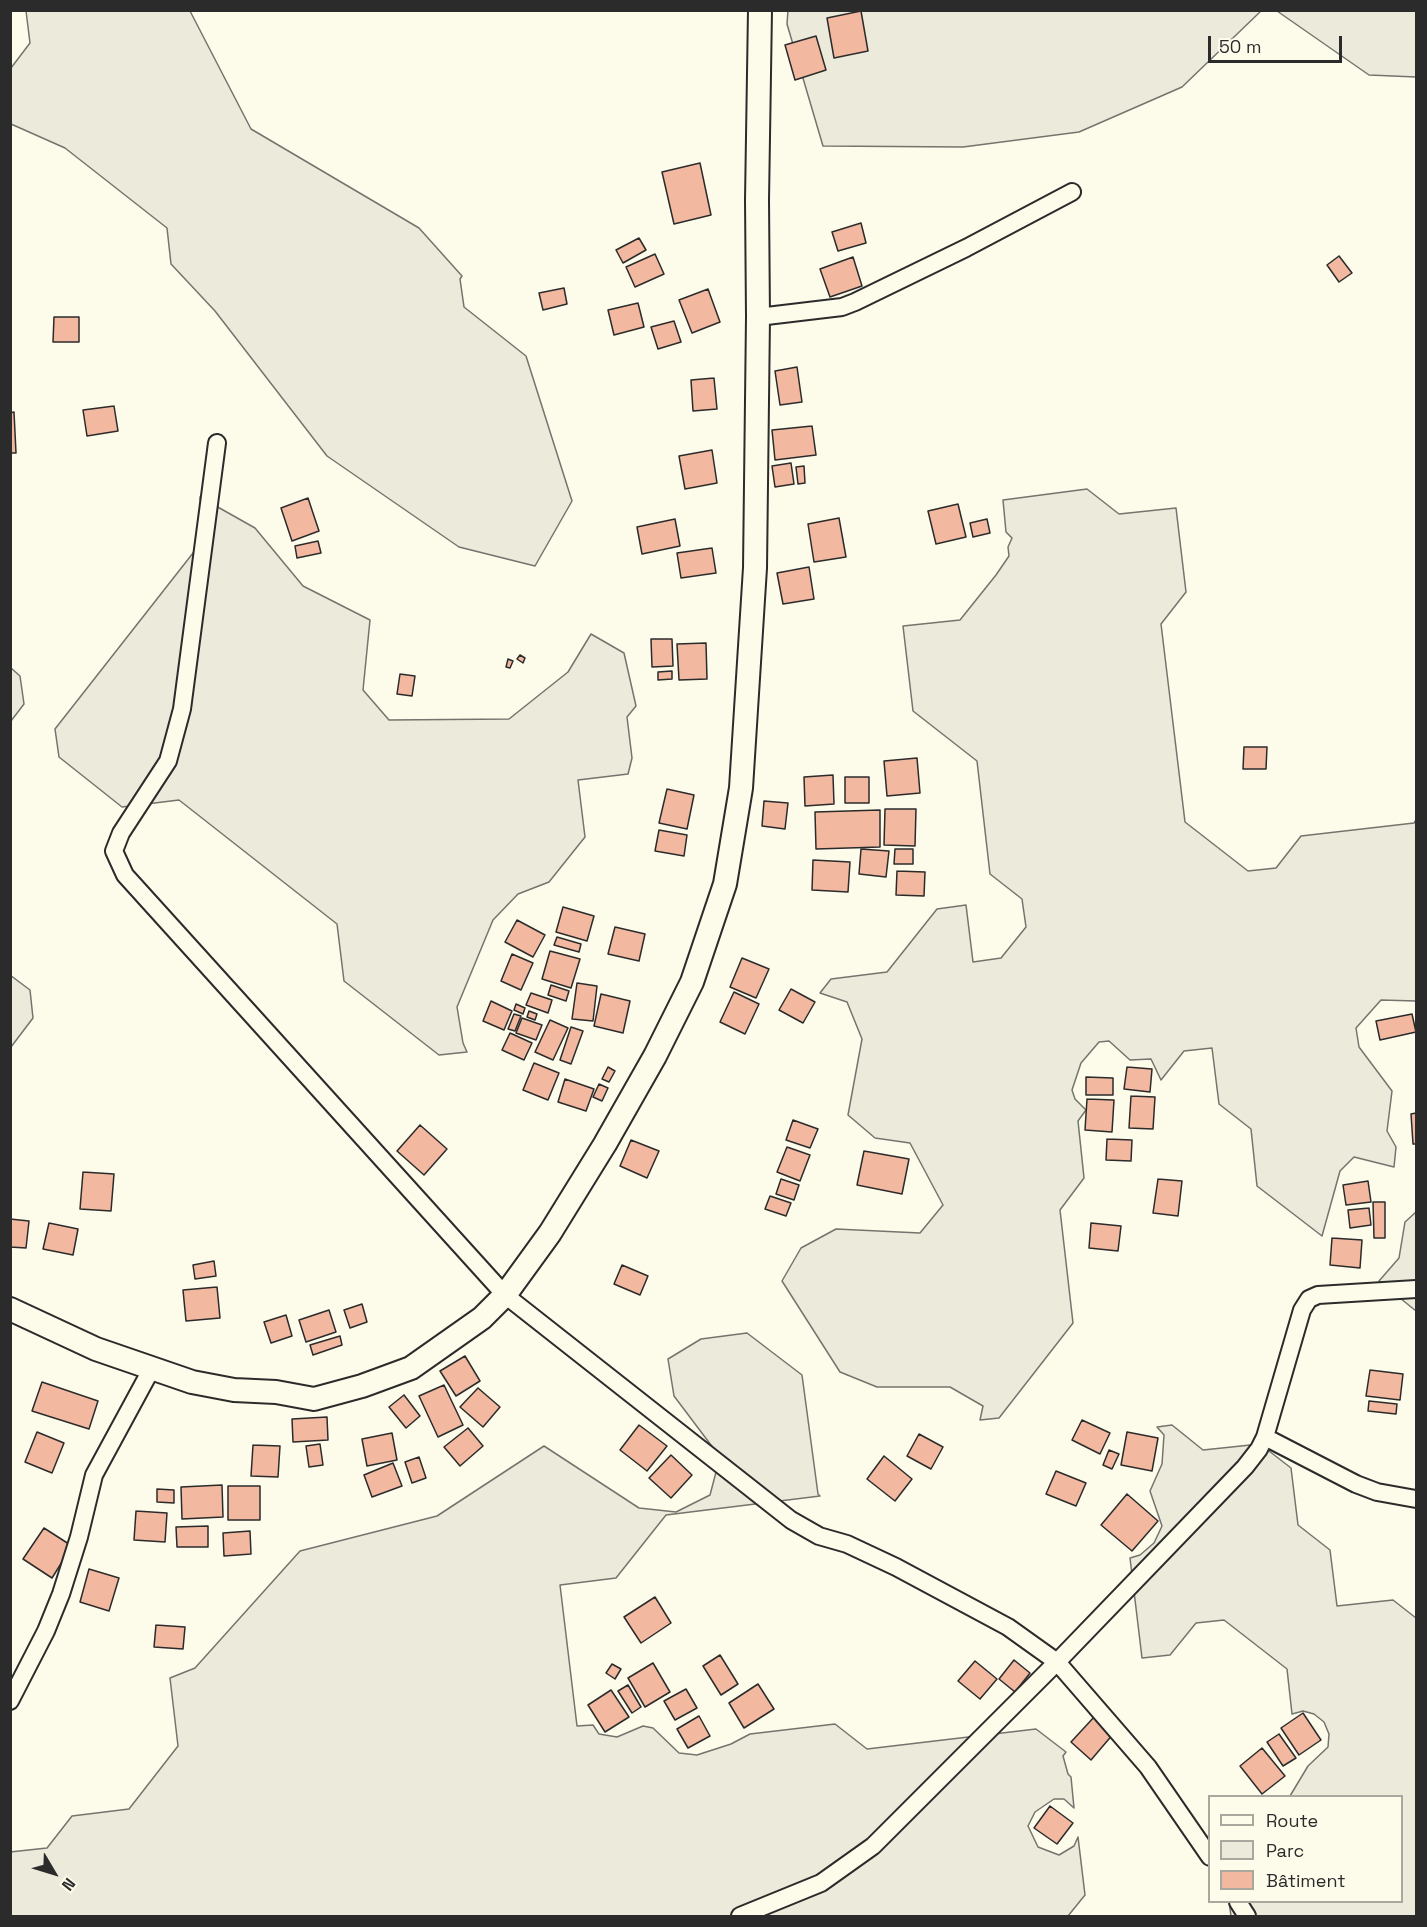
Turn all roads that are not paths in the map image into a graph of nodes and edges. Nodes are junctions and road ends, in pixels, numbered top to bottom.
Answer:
1 (760, 10) edge
2 (1072, 192) dead end
3 (758, 317) junction
4 (217, 443) dead end
5 (1416, 1289) edge
6 (505, 1295) junction
7 (10, 1309) edge
8 (152, 1368) junction
9 (1265, 1437) junction
10 (1416, 1499) edge
11 (1057, 1662) junction
12 (10, 1701) edge
13 (1208, 1856) edge
14 (1239, 1903) edge
15 (740, 1917) edge
16 (1247, 1917) edge

1 - 3 main road
2 - 3 street
3 - 6 main road
4 - 6 street
5 - 9 street
6 - 8 main road
6 - 11 street
7 - 8 main road
8 - 12 street
9 - 10 street
9 - 11 street
11 - 13 street
11 - 15 street
14 - 16 street

